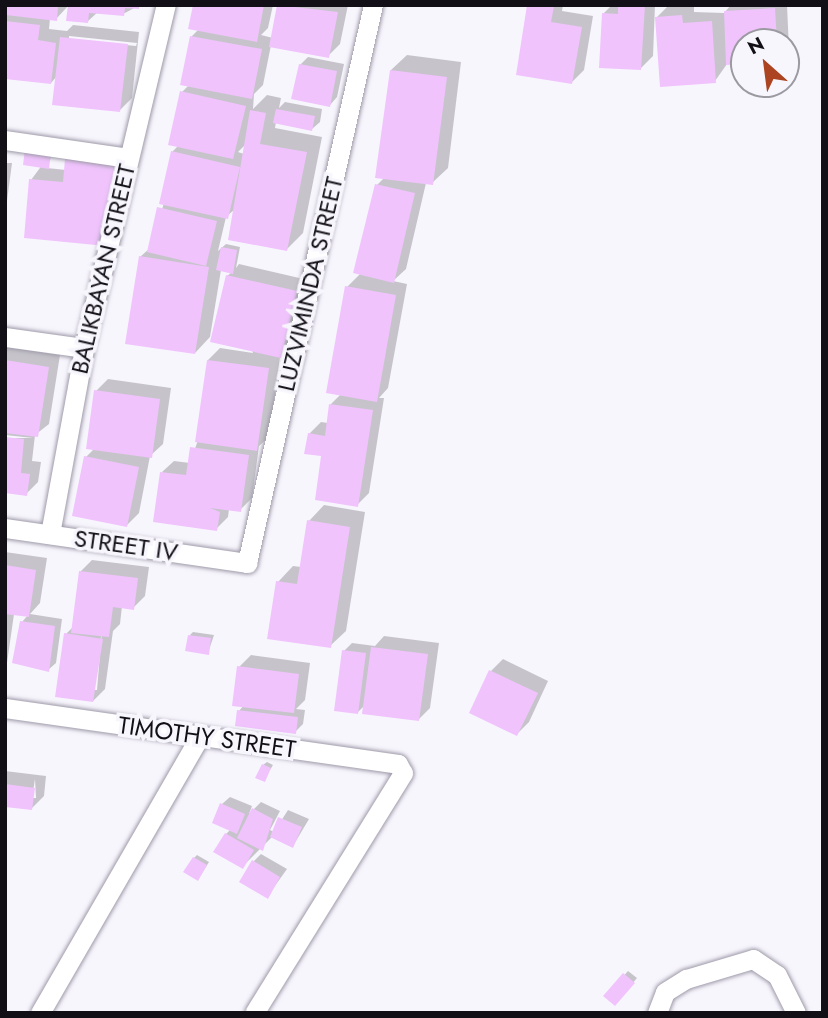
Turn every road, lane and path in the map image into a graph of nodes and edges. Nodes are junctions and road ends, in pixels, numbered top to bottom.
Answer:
1 (166, 5) edge
2 (373, 5) edge
3 (5, 140) edge
4 (128, 158) junction
5 (5, 337) edge
6 (84, 348) junction
7 (5, 528) edge
8 (50, 534) junction
9 (247, 563) joint
10 (5, 708) edge
11 (200, 736) junction
12 (40, 1013) edge
13 (254, 1013) edge
14 (657, 1013) edge
15 (796, 1013) edge

1 - 4 street, BALIKBAYAN STREET
2 - 9 street, LUZVIMINDA STREET
3 - 4 street
4 - 6 street, BALIKBAYAN STREET
5 - 6 street
6 - 8 street, BALIKBAYAN STREET
7 - 8 street, STREET IV
8 - 9 street, STREET IV
10 - 11 street, TIMOTHY STREET
11 - 12 street
11 - 13 street, TIMOTHY STREET
14 - 15 street

